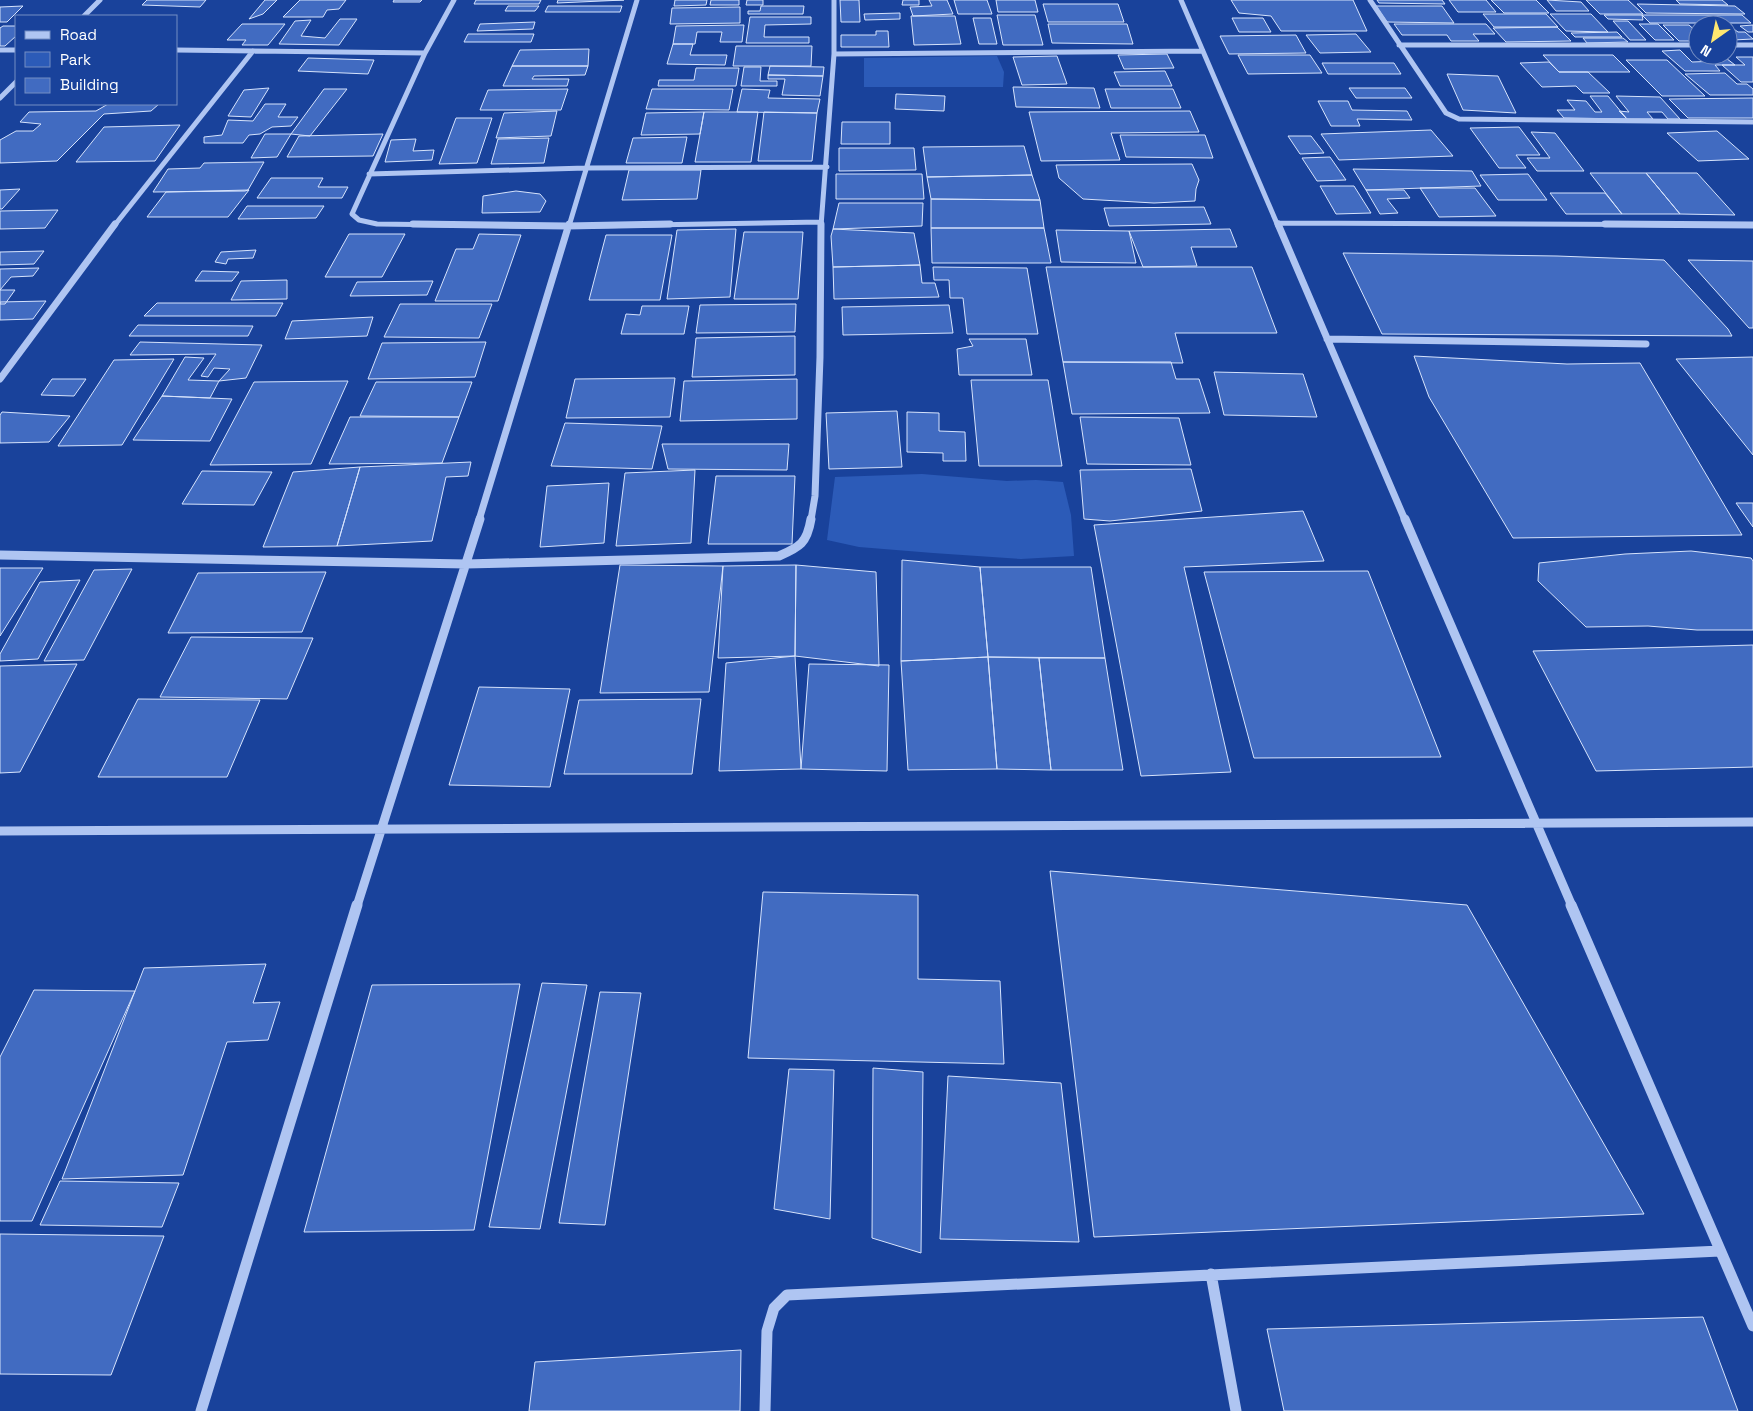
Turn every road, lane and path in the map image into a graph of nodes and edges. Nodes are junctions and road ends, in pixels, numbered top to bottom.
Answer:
1 (100, 0) edge
2 (454, 0) edge
3 (637, 0) edge
4 (834, 0) edge
5 (1181, 0) edge
6 (1370, 0) edge
7 (85, 15) edge
8 (1399, 45) junction
9 (1688, 45) edge
10 (1738, 45) edge
11 (1753, 45) edge
12 (0, 50) edge
13 (15, 50) edge
14 (178, 50) edge
15 (253, 51) junction
16 (1203, 51) junction
17 (425, 53) junction
18 (834, 54) junction
19 (15, 83) edge
20 (0, 98) edge
21 (1753, 122) edge
22 (827, 166) junction
23 (586, 168) junction
24 (369, 174) junction
25 (821, 222) junction
26 (1277, 222) junction
27 (1753, 225) edge
28 (567, 226) junction
29 (1327, 339) junction
30 (1646, 344) dead end
31 (0, 379) edge
32 (0, 555) edge
33 (466, 564) junction
34 (1753, 822) edge
35 (1536, 823) junction
36 (380, 830) junction
37 (0, 832) edge
38 (1720, 1251) junction
39 (1210, 1274) junction
40 (1753, 1326) edge
41 (201, 1411) edge
42 (765, 1411) edge
43 (1236, 1411) edge

1 - 7 street
2 - 17 street
3 - 23 street
4 - 18 street
5 - 16 street
6 - 8 street
8 - 9 street
8 - 21 street
10 - 11 street
12 - 13 street
14 - 15 street
15 - 17 street
15 - 31 street
16 - 18 street
16 - 26 street
17 - 24 street
18 - 22 street
19 - 20 street
22 - 23 street
22 - 25 street
23 - 24 street
23 - 28 street
24 - 28 street
25 - 28 street
25 - 33 street
26 - 27 street
26 - 29 street
28 - 33 street
29 - 30 street
29 - 35 street
32 - 33 street
33 - 36 street
34 - 35 street
35 - 36 street
35 - 38 street
36 - 37 street
36 - 41 street
38 - 39 street
38 - 40 street
39 - 42 street
39 - 43 street

